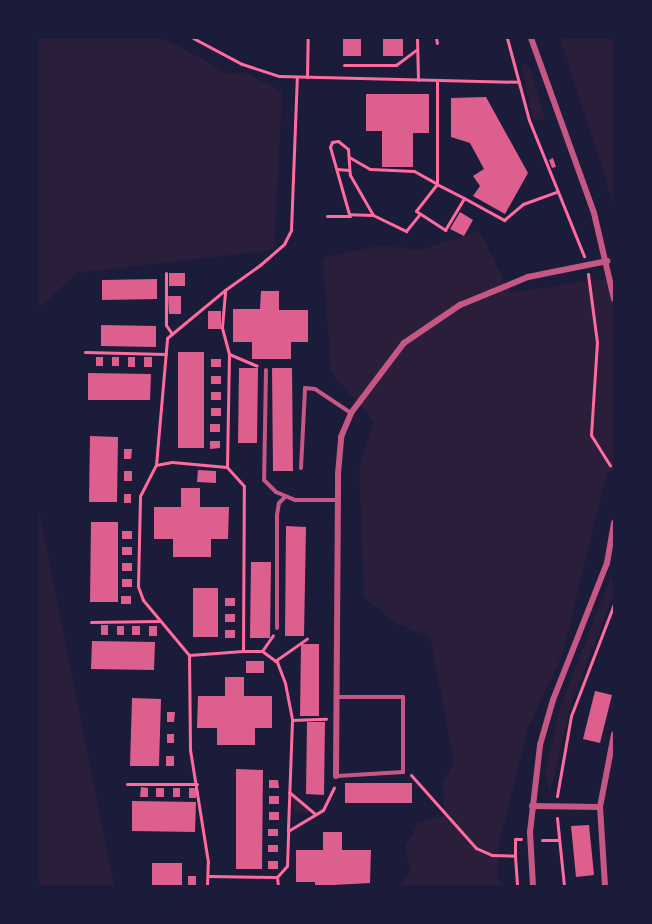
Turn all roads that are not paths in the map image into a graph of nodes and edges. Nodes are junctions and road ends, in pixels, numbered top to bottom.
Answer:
1 (531, 38) edge
2 (607, 261) junction
3 (615, 299) edge
4 (266, 370) road end
5 (351, 413) junction
6 (301, 468) dead end
7 (285, 497) junction
8 (338, 500) junction
9 (615, 523) edge
10 (277, 628) road end
11 (336, 697) junction
12 (615, 734) edge
13 (336, 776) joint
14 (532, 806) junction
15 (600, 807) junction
16 (533, 886) edge
17 (605, 886) edge

1 - 2 street
2 - 3 street
2 - 5 street
4 - 7 lane
5 - 6 lane
5 - 8 street
7 - 8 lane
7 - 10 lane
8 - 11 street
9 - 14 street
11 - 13 street
11 - 13 lane
12 - 15 street
14 - 15 street
14 - 16 street
15 - 17 street

